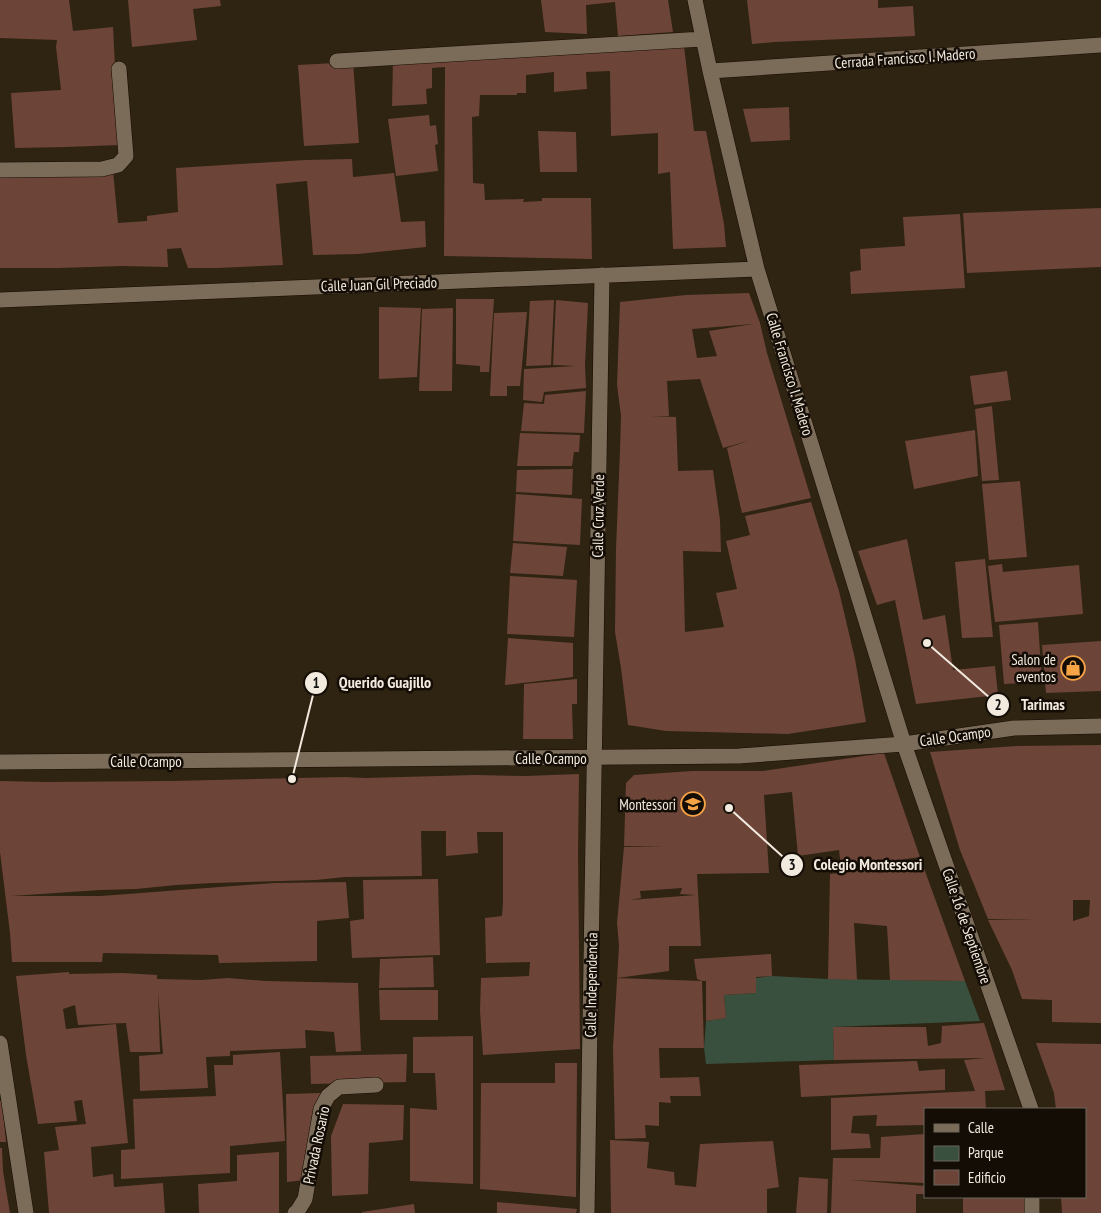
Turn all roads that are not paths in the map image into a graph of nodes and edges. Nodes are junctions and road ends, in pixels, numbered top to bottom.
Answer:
1 (695, 0) edge
2 (703, 39) junction
3 (1101, 45) edge
4 (337, 60) dead end
5 (119, 68) dead end
6 (710, 71) junction
7 (0, 170) edge
8 (758, 269) junction
9 (602, 275) junction
10 (0, 300) edge
11 (1101, 726) edge
12 (904, 744) junction
13 (594, 757) junction
14 (0, 762) edge
15 (0, 1043) edge
16 (376, 1085) dead end
17 (1031, 1108) edge
18 (1032, 1198) edge
19 (26, 1213) edge
20 (295, 1213) edge
21 (587, 1213) edge
22 (1032, 1213) edge

1 - 2 street, Calle Francisco I. Madero
2 - 4 street
2 - 6 street, Calle Francisco I. Madero
3 - 6 street, Cerrada Francisco I. Madero
5 - 7 street
6 - 8 street, Calle Francisco I. Madero
8 - 9 street, Calle Juan Gil Preciado
8 - 12 street, Calle Francisco I. Madero
9 - 10 street, Calle Juan Gil Preciado
9 - 13 street, Calle Cruz Verde
11 - 12 street, Calle Ocampo
12 - 13 street, Calle Ocampo
12 - 17 street, Calle 16 de Septiembre
13 - 14 street, Calle Ocampo
13 - 21 street, Calle Independencia
15 - 19 street
16 - 20 street, Privada Rosario
18 - 22 street

